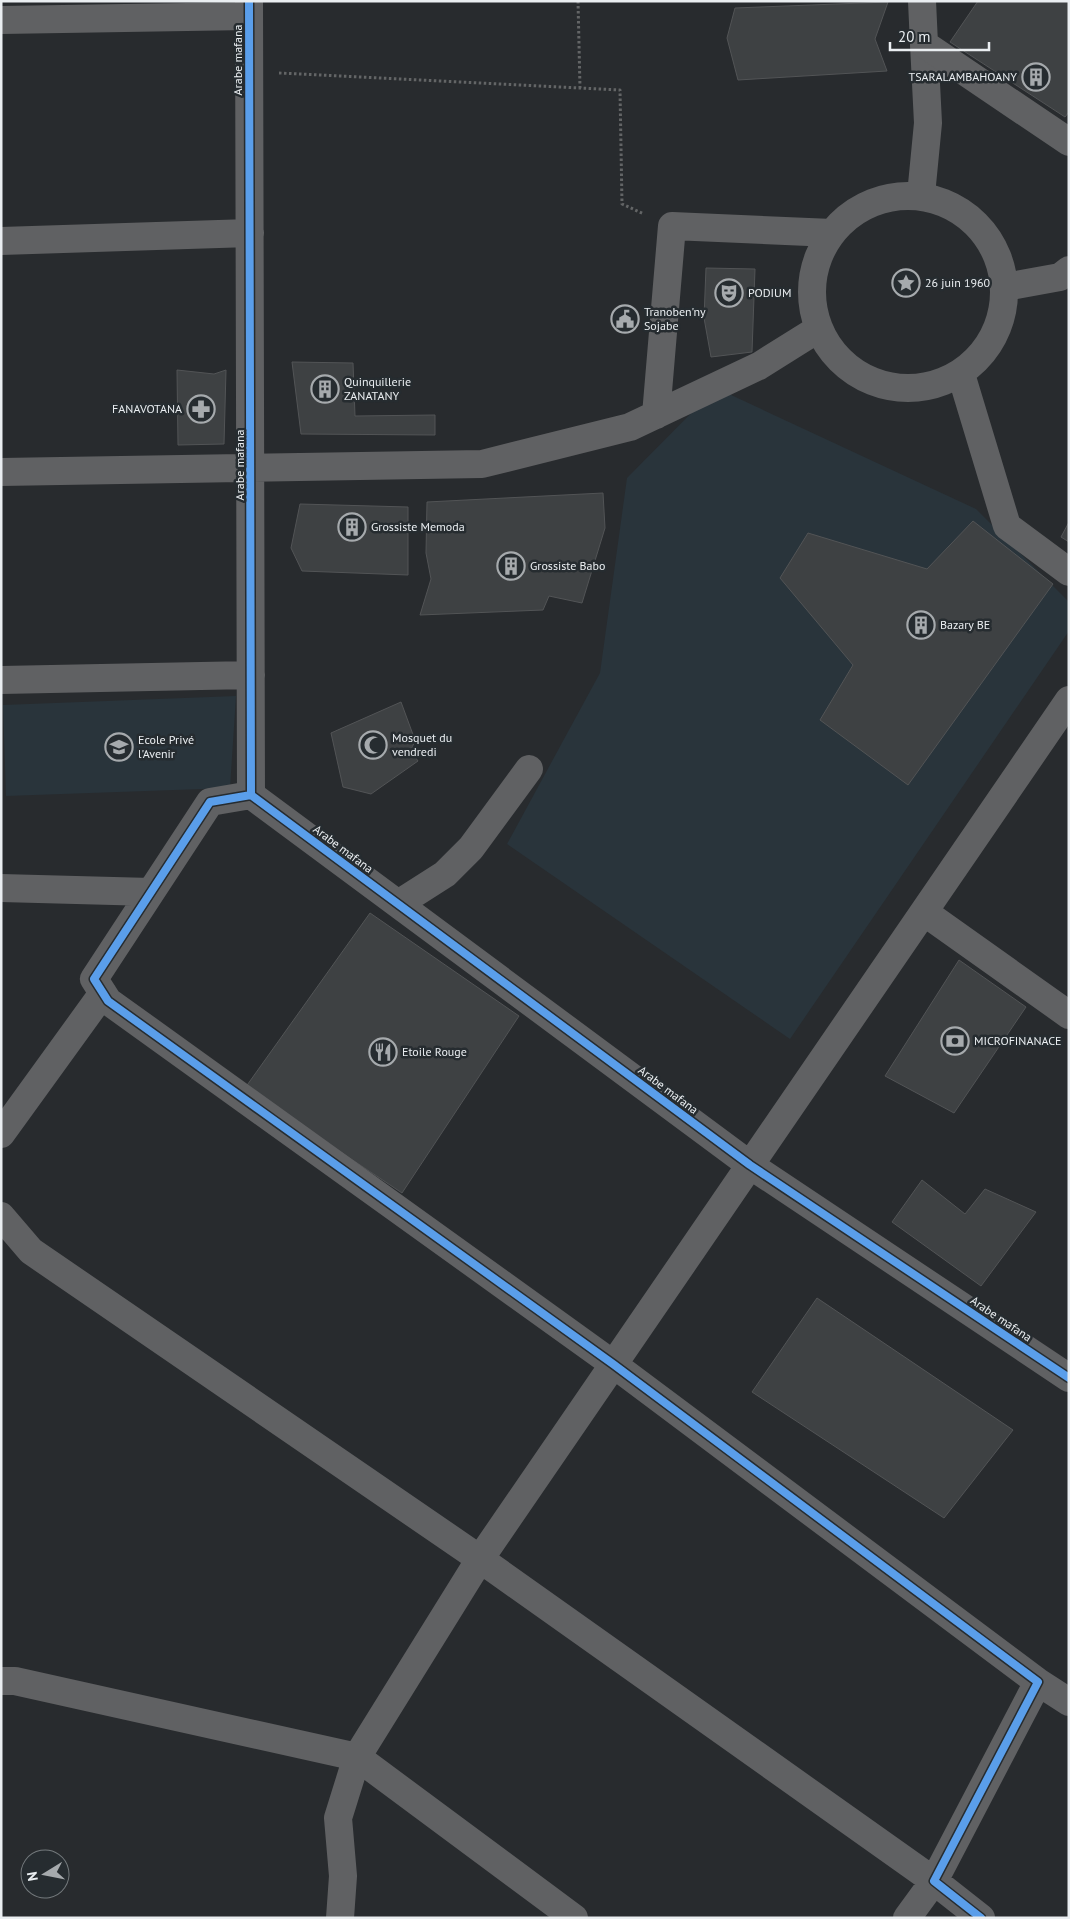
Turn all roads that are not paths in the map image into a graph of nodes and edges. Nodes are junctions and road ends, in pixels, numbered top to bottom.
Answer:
1 (922, 1) edge
2 (249, 9) edge
3 (1, 20) edge
4 (924, 44) junction
5 (1069, 142) edge
6 (921, 195) junction
7 (250, 233) junction
8 (832, 233) junction
9 (1, 241) edge
10 (1069, 270) edge
11 (1005, 287) junction
12 (818, 329) junction
13 (962, 374) junction
14 (656, 415) junction
15 (251, 468) junction
16 (1, 472) edge
17 (1069, 572) edge
18 (251, 675) junction
19 (1, 680) edge
20 (1069, 700) edge
21 (529, 769) dead end
22 (251, 794) junction
23 (1, 888) edge
24 (151, 892) junction
25 (398, 904) junction
26 (924, 912) junction
27 (103, 993) junction
28 (1069, 1014) edge
29 (1, 1134) edge
30 (750, 1165) junction
31 (1, 1216) edge
32 (613, 1364) junction
33 (1069, 1378) edge
34 (480, 1559) junction
35 (1, 1681) edge
36 (1038, 1682) junction
37 (1069, 1702) edge
38 (357, 1757) junction
39 (934, 1881) junction
40 (340, 1918) edge
41 (574, 1918) edge
42 (907, 1918) edge
43 (981, 1918) edge

1 - 4 street
2 - 3 street
2 - 7 street, Arabe mafana
4 - 5 street
4 - 6 street
6 - 8 street
6 - 11 street
7 - 9 street
7 - 15 street, Arabe mafana
8 - 12 street
8 - 14 street
10 - 11 street
11 - 13 street
12 - 13 street
12 - 14 street
13 - 17 street
14 - 15 street
15 - 16 street
15 - 18 street, Arabe mafana
18 - 19 street
18 - 22 street, Arabe mafana
20 - 26 street
21 - 25 street
22 - 24 street
22 - 25 street, Arabe mafana
23 - 24 street
24 - 27 street
25 - 30 street, Arabe mafana
26 - 28 street
26 - 30 street
27 - 29 street
27 - 32 street
30 - 32 street
30 - 33 street, Arabe mafana
31 - 34 street
32 - 34 street
32 - 36 street
34 - 38 street
34 - 39 street
35 - 38 street
36 - 37 street
36 - 39 street
38 - 40 street
38 - 41 street
39 - 42 street
39 - 43 street

